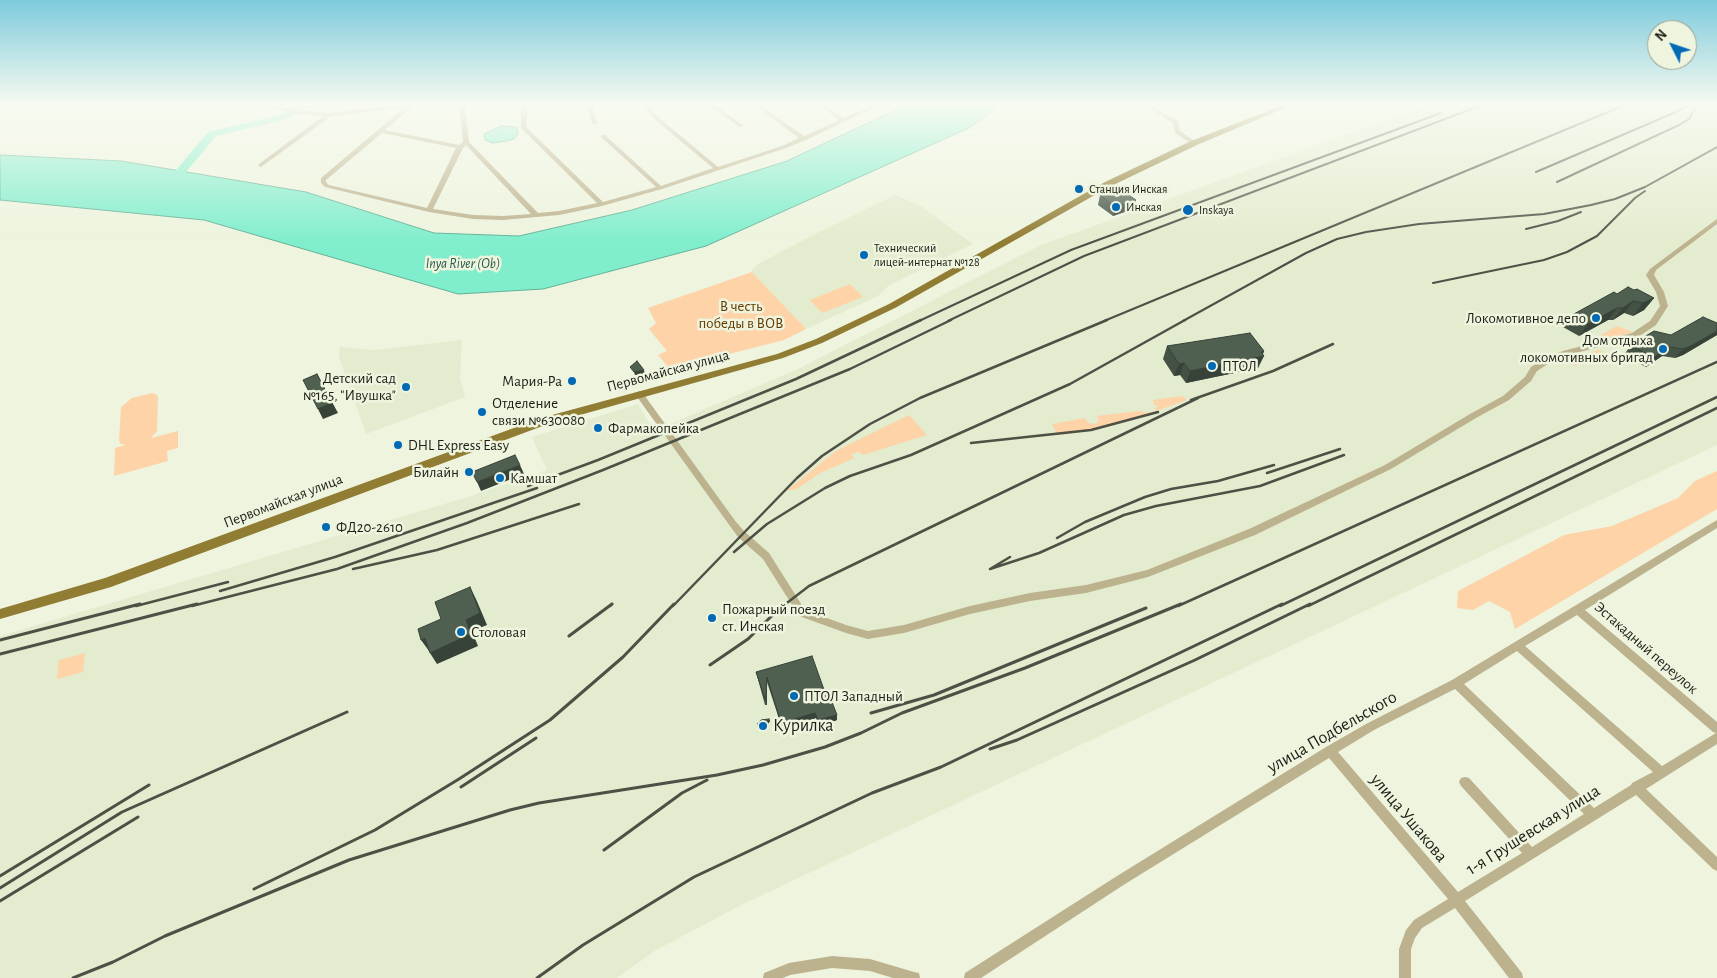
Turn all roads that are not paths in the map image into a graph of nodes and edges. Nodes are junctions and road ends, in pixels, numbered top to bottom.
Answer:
1 (279, 151) edge
2 (357, 151) edge
3 (458, 151) edge
4 (474, 151) edge
5 (547, 151) edge
6 (619, 151) edge
7 (695, 151) edge
8 (769, 151) edge
9 (1178, 151) edge
10 (261, 165) dead end
11 (716, 168) junction
12 (660, 188) junction
13 (602, 204) junction
14 (430, 210) junction
15 (536, 215) junction
16 (1717, 221) edge
17 (639, 394) junction
18 (1717, 524) edge
19 (1578, 609) junction
20 (0, 614) edge
21 (1518, 646) junction
22 (1456, 683) junction
23 (1717, 729) edge
24 (1717, 738) edge
25 (1330, 751) junction
26 (1661, 772) junction
27 (1465, 782) dead end
28 (1636, 787) junction
29 (1592, 814) junction
30 (1530, 853) junction
31 (1717, 865) edge
32 (1456, 900) junction
33 (870, 965) joint
34 (769, 978) edge
35 (914, 978) edge
36 (970, 978) edge
37 (1405, 978) edge
38 (1517, 978) edge

1 - 10 street
2 - 14 street
3 - 14 street
4 - 15 street
5 - 13 street
6 - 12 street
7 - 11 street
8 - 11 street
9 - 17 main road, Первомайская улица
11 - 12 street
12 - 13 street
13 - 15 street
14 - 15 street
16 - 17 street
17 - 20 main road, Первомайская улица
18 - 19 street, улица Подбельского
19 - 21 street, улица Подбельского
19 - 23 street, Эстакадный переулок
21 - 22 street, улица Подбельского
21 - 26 street
22 - 25 street, улица Подбельского
22 - 29 street
24 - 26 street, 1-я Грушевская улица
25 - 32 street, улица Ушакова
25 - 36 street, улица Подбельского
26 - 28 street, 1-я Грушевская улица
27 - 30 street
28 - 29 street, 1-я Грушевская улица
28 - 31 street
29 - 30 street, 1-я Грушевская улица
30 - 32 street, 1-я Грушевская улица
32 - 37 street, 1-я Грушевская улица
32 - 38 street, улица Ушакова
33 - 34 street
33 - 35 street

